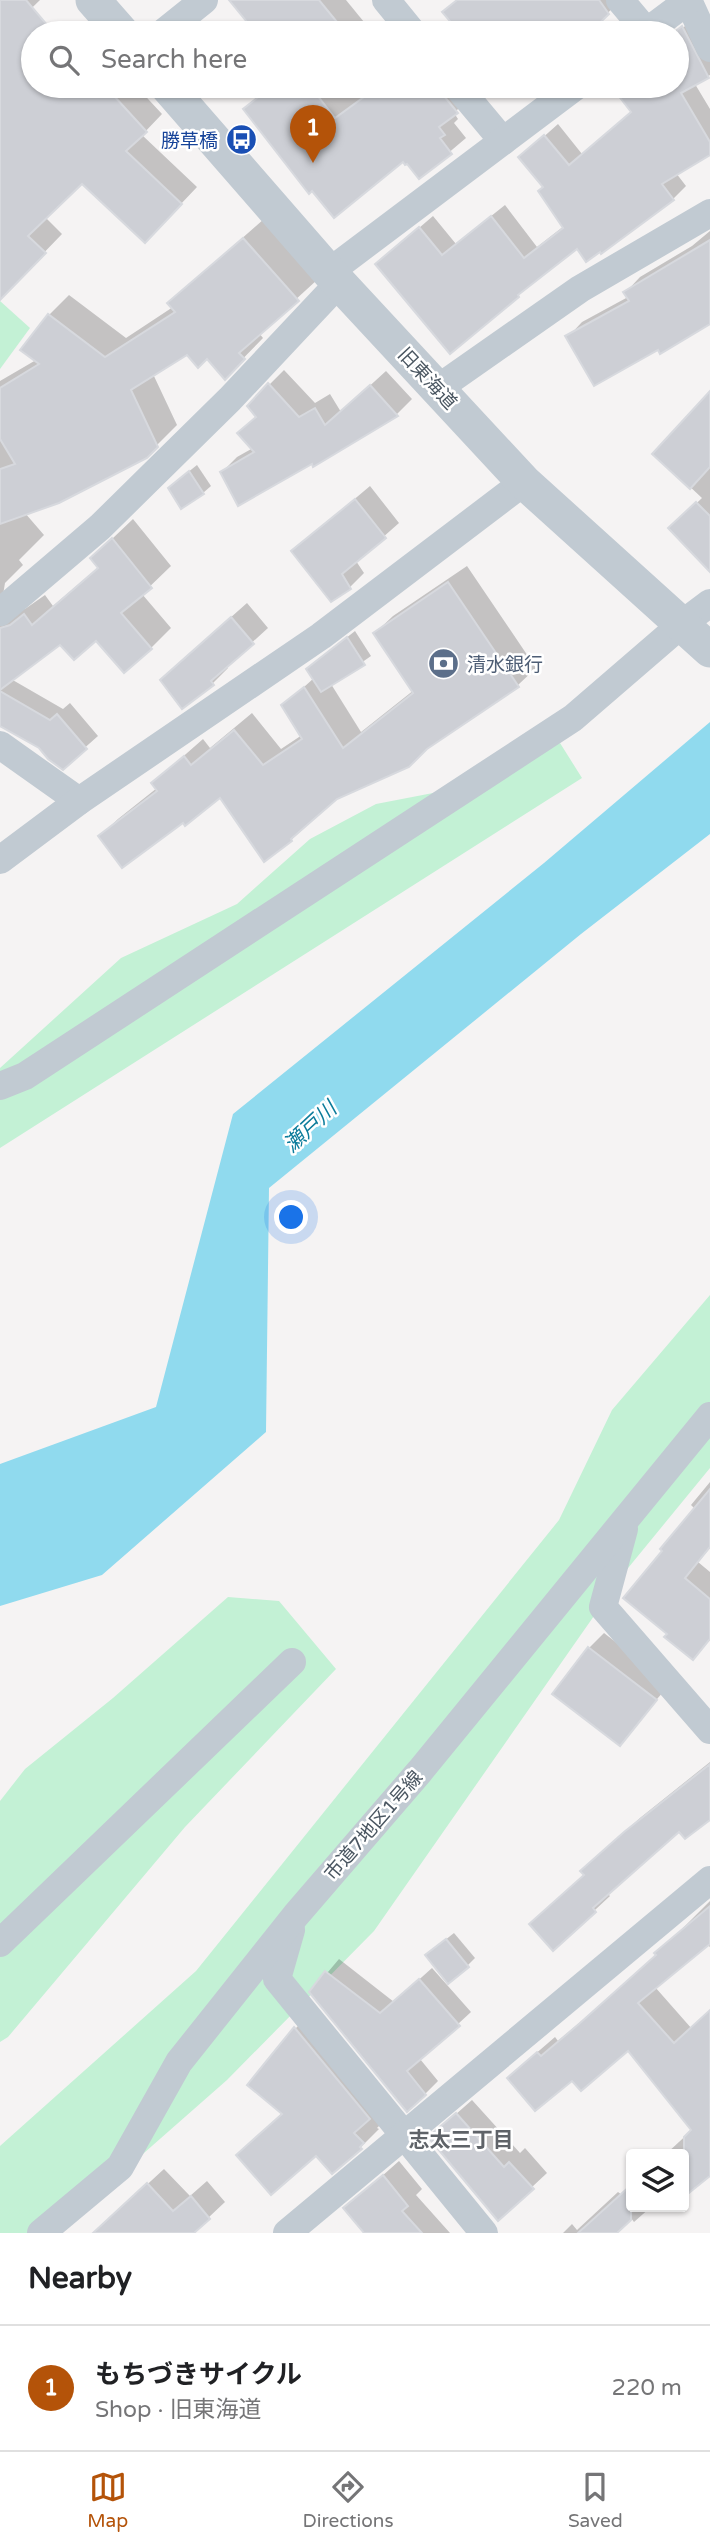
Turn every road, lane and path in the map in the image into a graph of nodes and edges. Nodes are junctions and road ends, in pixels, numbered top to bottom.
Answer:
1 (93, 0) edge
2 (204, 0) edge
3 (386, 0) edge
4 (620, 0) edge
5 (689, 0) edge
6 (111, 21) edge
7 (178, 21) edge
8 (404, 21) edge
9 (637, 21) edge
10 (662, 21) edge
11 (710, 47) edge
12 (177, 98) edge
13 (467, 98) edge
14 (560, 98) edge
15 (503, 141) junction
16 (710, 213) edge
17 (334, 278) junction
18 (438, 388) junction
19 (524, 482) junction
20 (710, 603) edge
21 (0, 612) edge
22 (682, 624) junction
23 (709, 649) edge
24 (0, 745) edge
25 (79, 801) junction
26 (0, 860) edge
27 (0, 1086) edge
28 (710, 1416) edge
29 (626, 1519) junction
30 (292, 1662) dead end
31 (710, 1730) edge
32 (710, 1880) edge
33 (296, 1914) junction
34 (0, 1943) edge
35 (405, 2136) junction
36 (41, 2233) edge
37 (287, 2233) edge
38 (484, 2233) edge

1 - 6 street
2 - 7 street
3 - 8 street
4 - 9 street
5 - 10 street
5 - 11 street
12 - 17 street, 旧東海道
13 - 15 street
14 - 15 street
15 - 17 street
16 - 18 street
17 - 18 street, 旧東海道
17 - 21 street
18 - 19 street, 旧東海道
19 - 22 street, 旧東海道
19 - 25 street
20 - 22 street
22 - 23 street, 旧東海道
22 - 27 street
24 - 25 street
25 - 26 street
28 - 29 street, 市道7地区1号線
29 - 31 street
29 - 33 street, 市道7地区1号線
30 - 34 street
32 - 35 street
33 - 35 street
33 - 36 street, 市道7地区1号線
35 - 37 street
35 - 38 street

